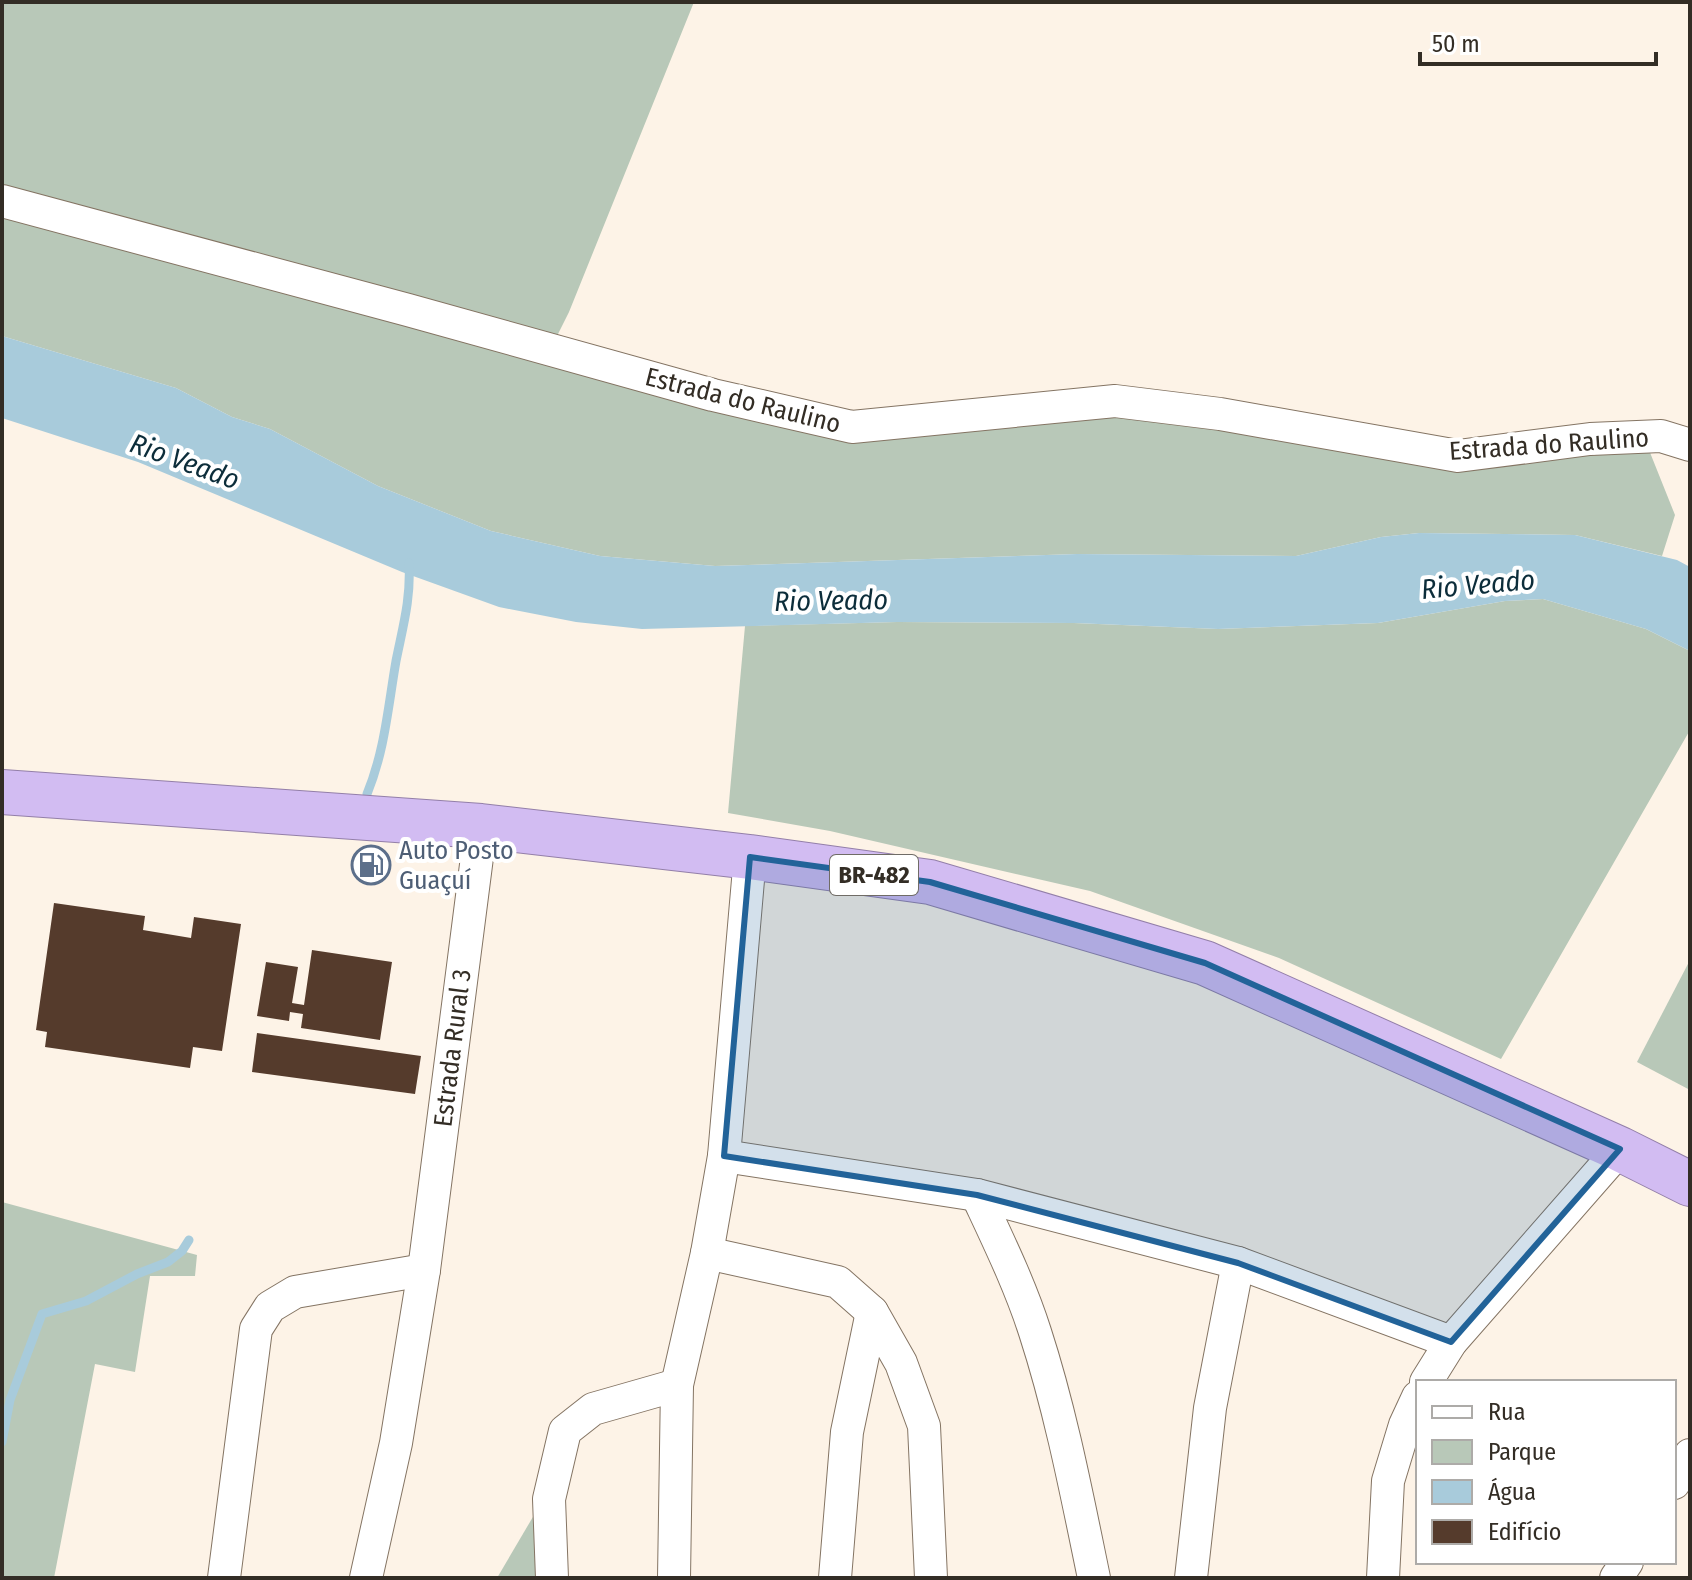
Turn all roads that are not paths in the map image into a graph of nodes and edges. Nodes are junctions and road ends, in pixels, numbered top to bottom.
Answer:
1 (2, 201) edge
2 (1690, 445) edge
3 (2, 792) edge
4 (481, 826) junction
5 (750, 857) junction
6 (1620, 1149) junction
7 (724, 1156) junction
8 (1690, 1184) edge
9 (977, 1195) junction
10 (707, 1253) junction
11 (1238, 1263) junction
12 (424, 1270) junction
13 (872, 1312) junction
14 (1451, 1342) junction
15 (1427, 1380) edge
16 (677, 1385) junction
17 (1416, 1401) edge
18 (1690, 1455) edge
19 (1676, 1480) edge
20 (224, 1578) edge
21 (366, 1578) edge
22 (552, 1578) edge
23 (674, 1578) edge
24 (835, 1578) edge
25 (931, 1578) edge
26 (1094, 1578) edge
27 (1191, 1578) edge
28 (1383, 1578) edge

1 - 2 street, Estrada do Raulino
3 - 4 highway, BR-482
4 - 5 highway, BR-482
4 - 12 street, Estrada Rural 3
5 - 6 highway, BR-482
5 - 7 street
6 - 8 highway, BR-482
6 - 14 street
7 - 9 street
7 - 10 street
9 - 11 street
9 - 26 street
10 - 13 street
10 - 16 street
11 - 14 street
11 - 27 street
12 - 20 street
12 - 21 street, Estrada Rural 3
13 - 24 street
13 - 25 street
14 - 15 street
16 - 22 street
16 - 23 street
17 - 28 street
18 - 19 street

